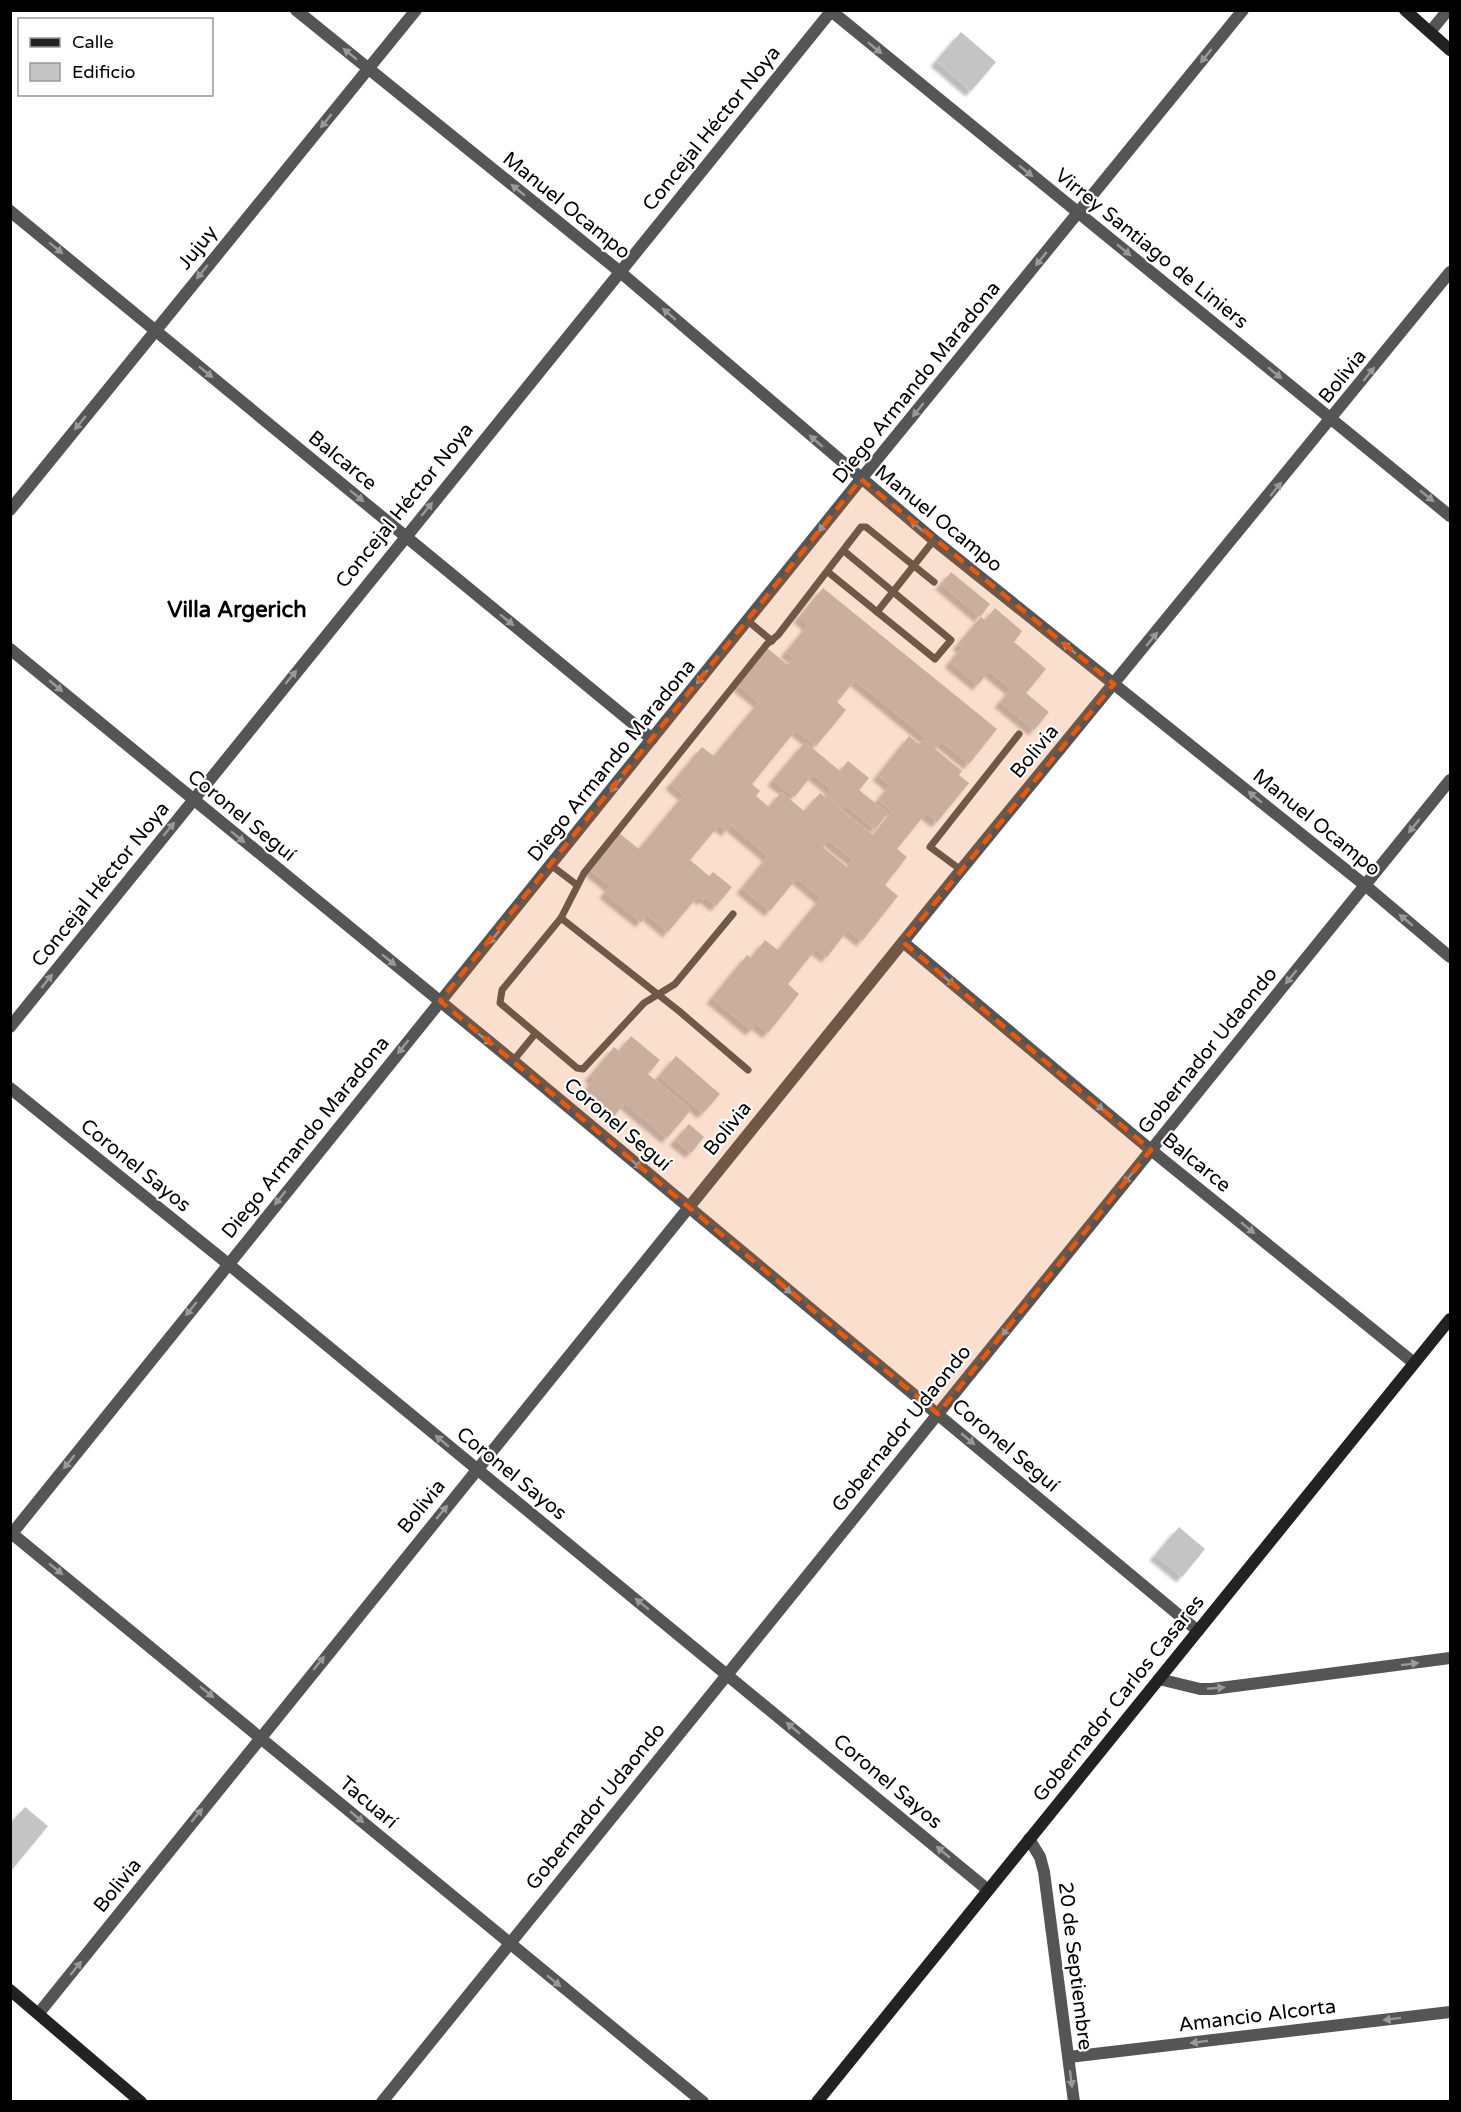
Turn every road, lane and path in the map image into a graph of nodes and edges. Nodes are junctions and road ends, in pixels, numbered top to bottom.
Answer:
1 (296, 10) edge
2 (416, 10) edge
3 (1243, 10) edge
4 (1405, 10) edge
5 (1448, 10) edge
6 (831, 11) edge
7 (1430, 32) junction
8 (1450, 50) edge
9 (368, 69) junction
10 (10, 211) edge
11 (1078, 213) junction
12 (619, 271) junction
13 (1450, 272) edge
14 (155, 330) junction
15 (1333, 420) junction
16 (861, 479) junction
17 (10, 510) edge
18 (1450, 516) edge
19 (405, 536) junction
20 (934, 540) junction
21 (844, 551) junction
22 (913, 566) junction
23 (828, 572) junction
24 (934, 582) dead end
25 (893, 592) junction
26 (877, 612) junction
27 (748, 621) junction
28 (772, 641) junction
29 (10, 649) edge
30 (1114, 684) junction
31 (1019, 734) dead end
32 (652, 739) junction
33 (1450, 780) edge
34 (193, 800) junction
35 (552, 866) junction
36 (961, 870) junction
37 (577, 885) junction
38 (1366, 886) junction
39 (733, 915) dead end
40 (561, 918) junction
41 (903, 942) junction
42 (1450, 957) edge
43 (658, 994) junction
44 (440, 1002) junction
45 (10, 1027) edge
46 (535, 1034) junction
47 (513, 1061) junction
48 (748, 1070) dead end
49 (10, 1088) edge
50 (1151, 1150) junction
51 (688, 1208) junction
52 (227, 1263) junction
53 (1450, 1319) edge
54 (1414, 1363) junction
55 (938, 1414) junction
56 (476, 1469) junction
57 (11, 1533) edge
58 (1198, 1631) junction
59 (1450, 1658) edge
60 (727, 1673) junction
61 (1159, 1679) junction
62 (260, 1736) junction
63 (1029, 1839) junction
64 (988, 1890) junction
65 (508, 1944) junction
66 (10, 1990) edge
67 (1450, 2012) edge
68 (39, 2013) junction
69 (1069, 2057) junction
70 (141, 2102) edge
71 (382, 2102) edge
72 (703, 2102) edge
73 (817, 2102) edge
74 (1074, 2102) edge

9 -> 1 street, Manuel Ocampo
2 - 9 street, Jujuy
3 -> 11 street, Diego Armando Maradona
4 - 7 street
5 - 7 street
6 -> 11 street, Virrey Santiago de Liniers
6 - 12 street, Concejal Héctor Noya
7 - 8 street
12 -> 9 street, Manuel Ocampo
9 -> 14 street, Jujuy
10 -> 14 street, Balcarce
11 -> 15 street, Virrey Santiago de Liniers
11 -> 16 street, Diego Armando Maradona
16 -> 12 street, Manuel Ocampo
19 -> 12 street, Concejal Héctor Noya
15 -> 13 street, Bolivia
14 -> 17 street, Jujuy
14 -> 19 street, Balcarce
15 -> 18 street, Virrey Santiago de Liniers
30 -> 15 street, Bolivia
20 -> 16 street, Manuel Ocampo
16 -> 27 street, Diego Armando Maradona
19 -> 32 street, Balcarce
34 -> 19 street, Concejal Héctor Noya
20 - 22 lane
30 -> 20 street, Manuel Ocampo
21 - 22 lane
21 - 23 lane
21 - 25 lane
22 - 24 lane
22 - 25 lane
23 - 26 lane
23 - 28 lane
25 - 26 lane
25 - 26 lane
27 - 28 lane
27 -> 32 street, Diego Armando Maradona
28 - 37 lane
29 -> 34 street, Coronel Seguí
30 - 36 street, Bolivia
38 -> 30 street, Manuel Ocampo
31 - 36 lane
32 -> 35 street, Diego Armando Maradona
33 -> 38 street, Gobernador Udaondo
34 -> 44 street, Coronel Seguí
45 -> 34 street, Concejal Héctor Noya
35 - 37 lane
35 -> 44 street, Diego Armando Maradona
36 - 41 street, Bolivia
37 - 40 lane
42 -> 38 street, Manuel Ocampo
38 -> 50 street, Gobernador Udaondo
39 - 43 lane
40 - 43 lane
40 - 46 lane
41 -> 50 street, Balcarce
41 - 51 street, Bolivia
43 - 46 lane
43 - 48 lane
44 -> 47 street, Coronel Seguí
44 -> 52 street, Diego Armando Maradona
46 - 47 lane
47 -> 51 street, Coronel Seguí
49 - 52 street, Coronel Sayos
50 -> 54 street, Balcarce
50 -> 55 street, Gobernador Udaondo
51 -> 55 street, Coronel Seguí
51 - 56 street, Bolivia
56 -> 52 street, Coronel Sayos
52 -> 57 street, Diego Armando Maradona
53 - 54 street, Gobernador Carlos Casares
54 - 58 street, Gobernador Carlos Casares
55 -> 58 street, Coronel Seguí
55 - 60 street, Gobernador Udaondo
60 -> 56 street, Coronel Sayos
62 -> 56 street, Bolivia
57 -> 62 street, Tacuarí
58 - 61 street, Gobernador Carlos Casares
61 -> 59 street
64 -> 60 street, Coronel Sayos
60 - 65 street, Gobernador Udaondo
61 - 63 street, Gobernador Carlos Casares
62 -> 65 street, Tacuarí
68 -> 62 street, Bolivia
63 - 64 street, Gobernador Carlos Casares
63 - 69 street, 20 de Septiembre
64 - 73 street, Gobernador Carlos Casares
65 - 71 street, Gobernador Udaondo
65 -> 72 street, Tacuarí
66 - 68 street
67 -> 69 street, Amancio Alcorta
68 - 70 street
69 -> 74 street, 20 de Septiembre

